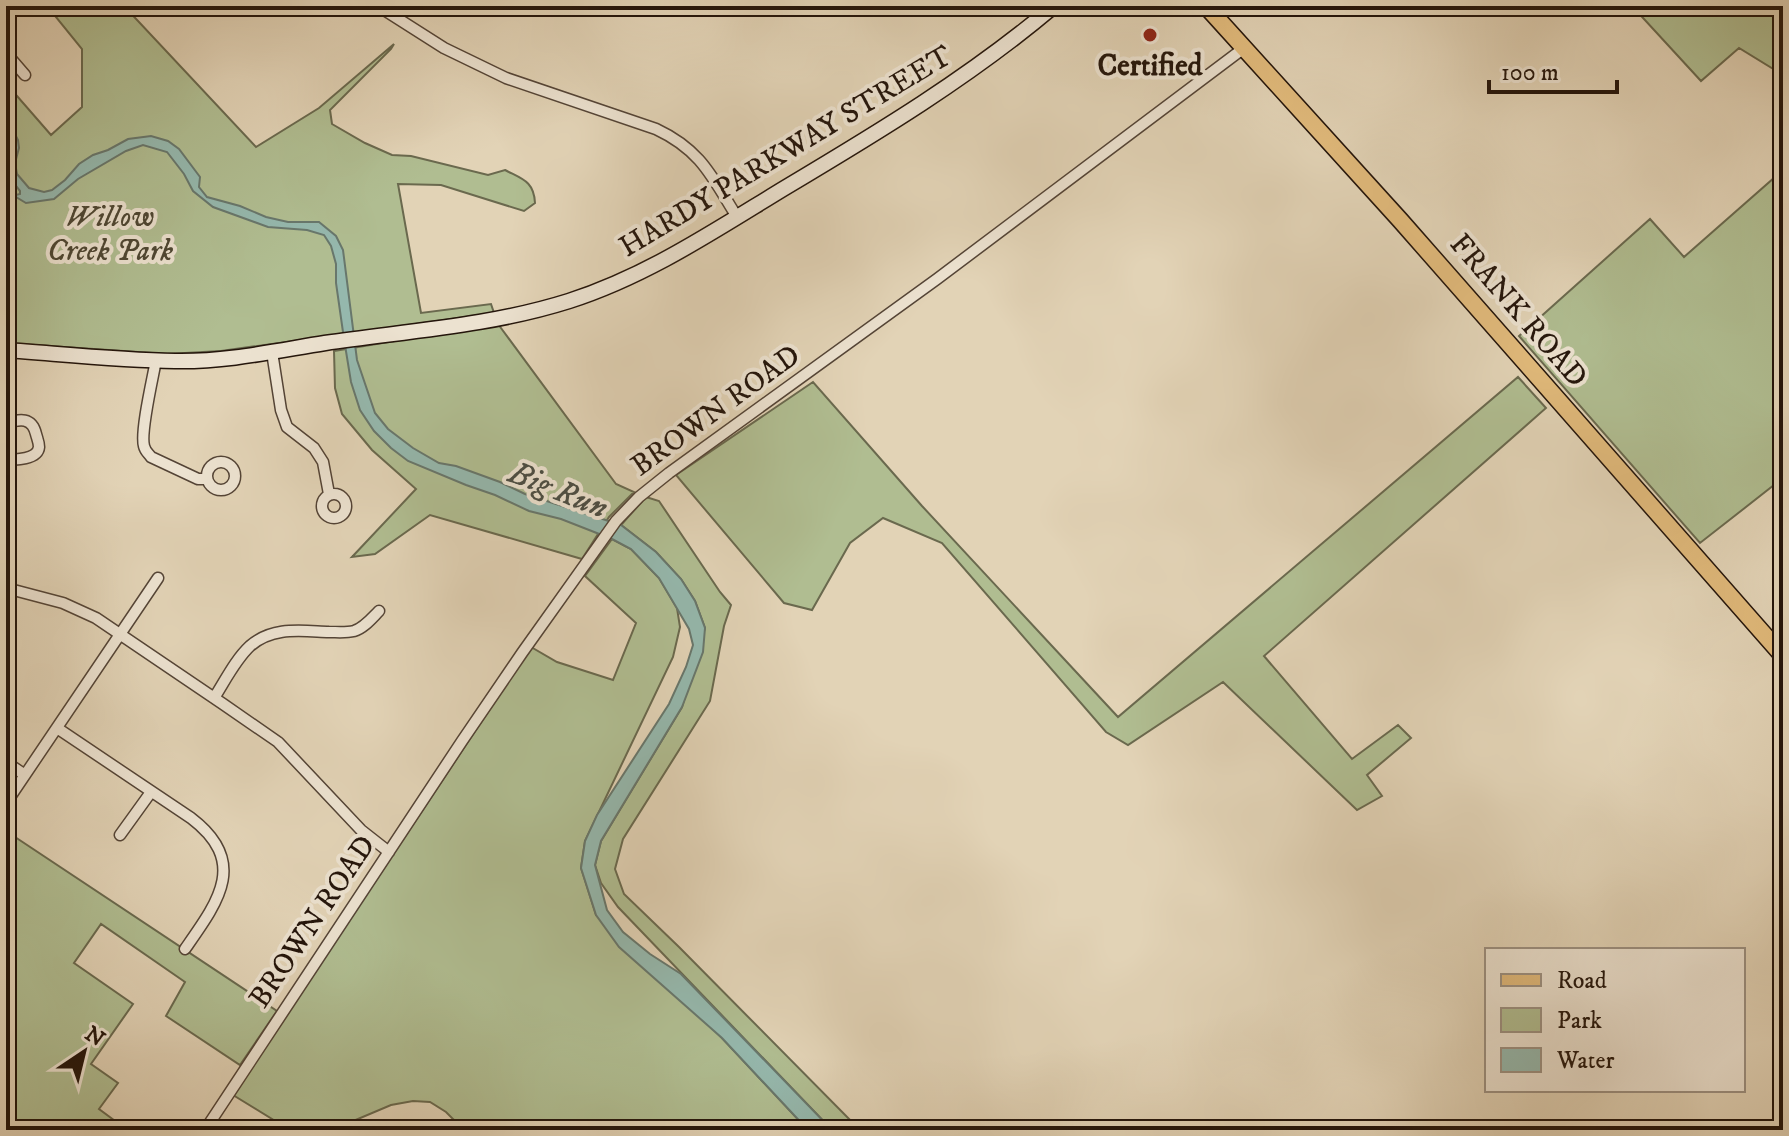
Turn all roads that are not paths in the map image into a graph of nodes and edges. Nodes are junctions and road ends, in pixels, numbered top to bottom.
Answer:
1 (378, 6) edge
2 (1054, 6) edge
3 (1206, 6) edge
4 (1244, 48) junction
5 (6, 53) edge
6 (25, 75) dead end
7 (737, 217) junction
8 (6, 350) edge
9 (272, 352) junction
10 (156, 360) junction
11 (6, 423) edge
12 (6, 458) edge
13 (207, 479) dead end
14 (329, 494) dead end
15 (158, 578) dead end
16 (6, 588) edge
17 (379, 611) dead end
18 (120, 635) junction
19 (1783, 656) edge
20 (214, 698) junction
21 (57, 728) junction
22 (6, 762) edge
23 (25, 775) junction
24 (151, 792) junction
25 (6, 803) edge
26 (120, 835) dead end
27 (389, 852) junction
28 (185, 949) dead end
29 (205, 1130) edge

1 - 7 street
2 - 7 main road, HARDY PARKWAY STREET
3 - 4 main road, FRANK ROAD
4 - 19 main road, FRANK ROAD
4 - 27 street, BROWN ROAD
5 - 6 street
7 - 9 main road, HARDY PARKWAY STREET
8 - 10 main road, HARDY PARKWAY STREET
9 - 10 main road, HARDY PARKWAY STREET
9 - 14 street
10 - 13 street
11 - 12 street
15 - 18 street
16 - 18 street
17 - 20 street
18 - 20 street
18 - 21 street
20 - 27 street
21 - 23 street
21 - 24 street
22 - 23 street
23 - 25 street
24 - 26 street
24 - 28 street
27 - 29 street, BROWN ROAD

